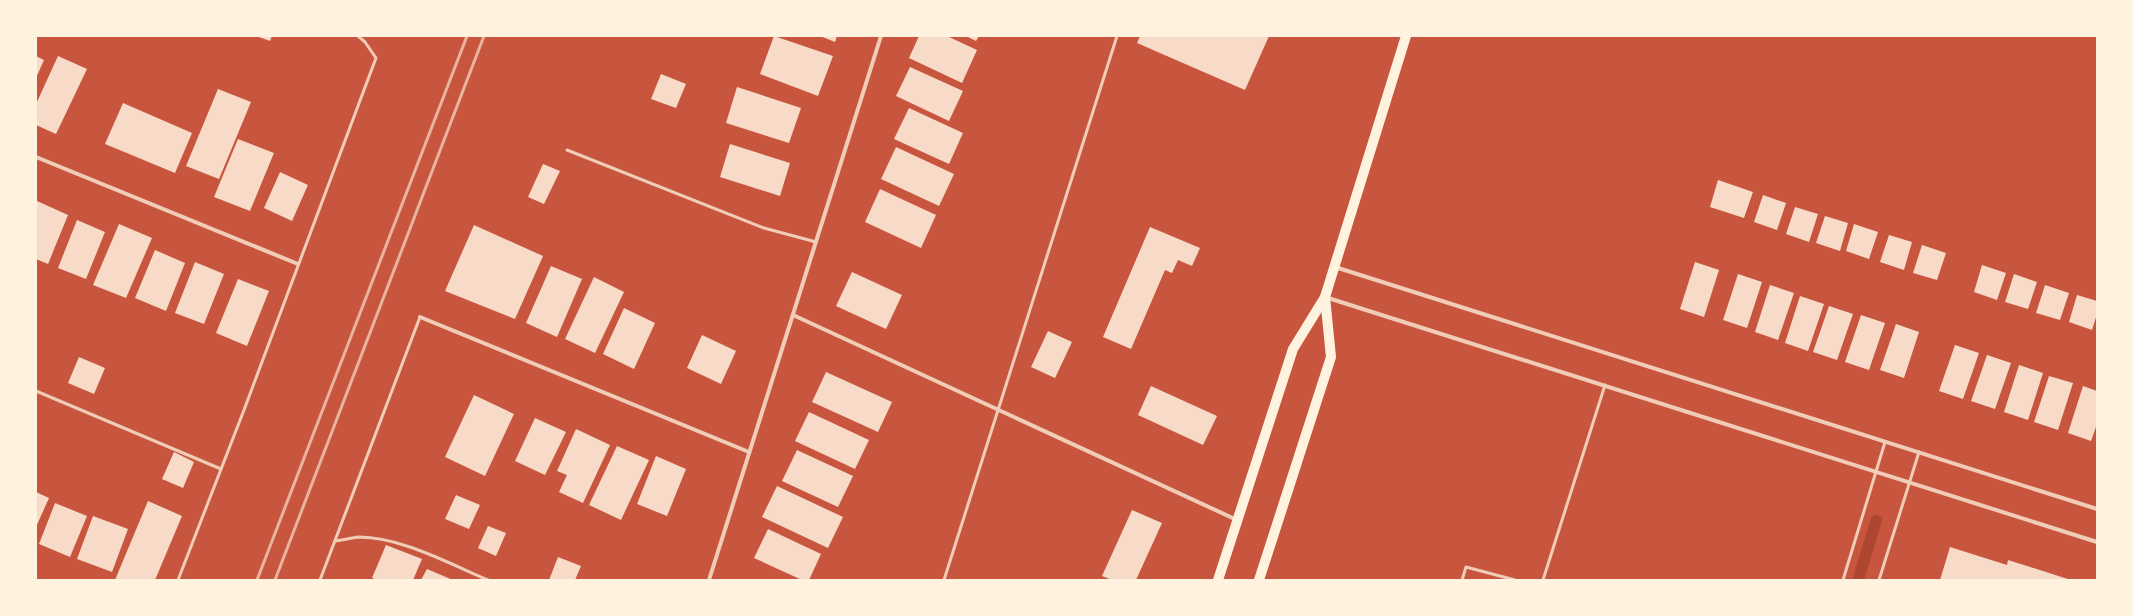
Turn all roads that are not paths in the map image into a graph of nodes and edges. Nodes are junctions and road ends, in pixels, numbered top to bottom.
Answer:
1 (358, 36) edge
2 (881, 36) edge
3 (1117, 36) edge
4 (1406, 36) edge
5 (567, 150) dead end
6 (36, 157) edge
7 (816, 242) junction
8 (298, 264) junction
9 (1334, 267) junction
10 (1325, 297) junction
11 (793, 315) junction
12 (420, 317) joint
13 (1605, 385) junction
14 (36, 391) edge
15 (998, 409) junction
16 (1885, 442) junction
17 (749, 452) junction
18 (1919, 452) junction
19 (221, 469) junction
20 (1876, 472) junction
21 (1910, 482) junction
22 (2097, 509) edge
23 (1237, 520) junction
24 (335, 541) junction
25 (2097, 542) edge
26 (178, 580) edge
27 (320, 580) edge
28 (488, 580) edge
29 (709, 580) edge
30 (944, 580) edge
31 (1218, 580) edge
32 (1259, 580) edge
33 (1462, 580) edge
34 (1515, 580) edge
35 (1543, 580) edge
36 (1843, 580) edge
37 (1879, 580) edge

1 - 8 lane
2 - 7 street
3 - 15 lane
4 - 9 main road
5 - 7 lane
6 - 8 street
7 - 11 street
8 - 19 lane
9 - 10 main road
9 - 16 street
10 - 13 street
10 - 23 main road
10 - 32 main road
11 - 15 street
11 - 17 street
12 - 17 street
12 - 24 lane
13 - 20 street
13 - 35 lane
14 - 19 lane
15 - 23 street
15 - 30 lane
16 - 18 street
16 - 20 lane
17 - 29 street
18 - 21 lane
18 - 22 street
19 - 26 lane
20 - 21 street
20 - 36 lane
21 - 25 street
21 - 37 lane
23 - 31 main road
24 - 27 lane
24 - 28 lane
33 - 34 lane

